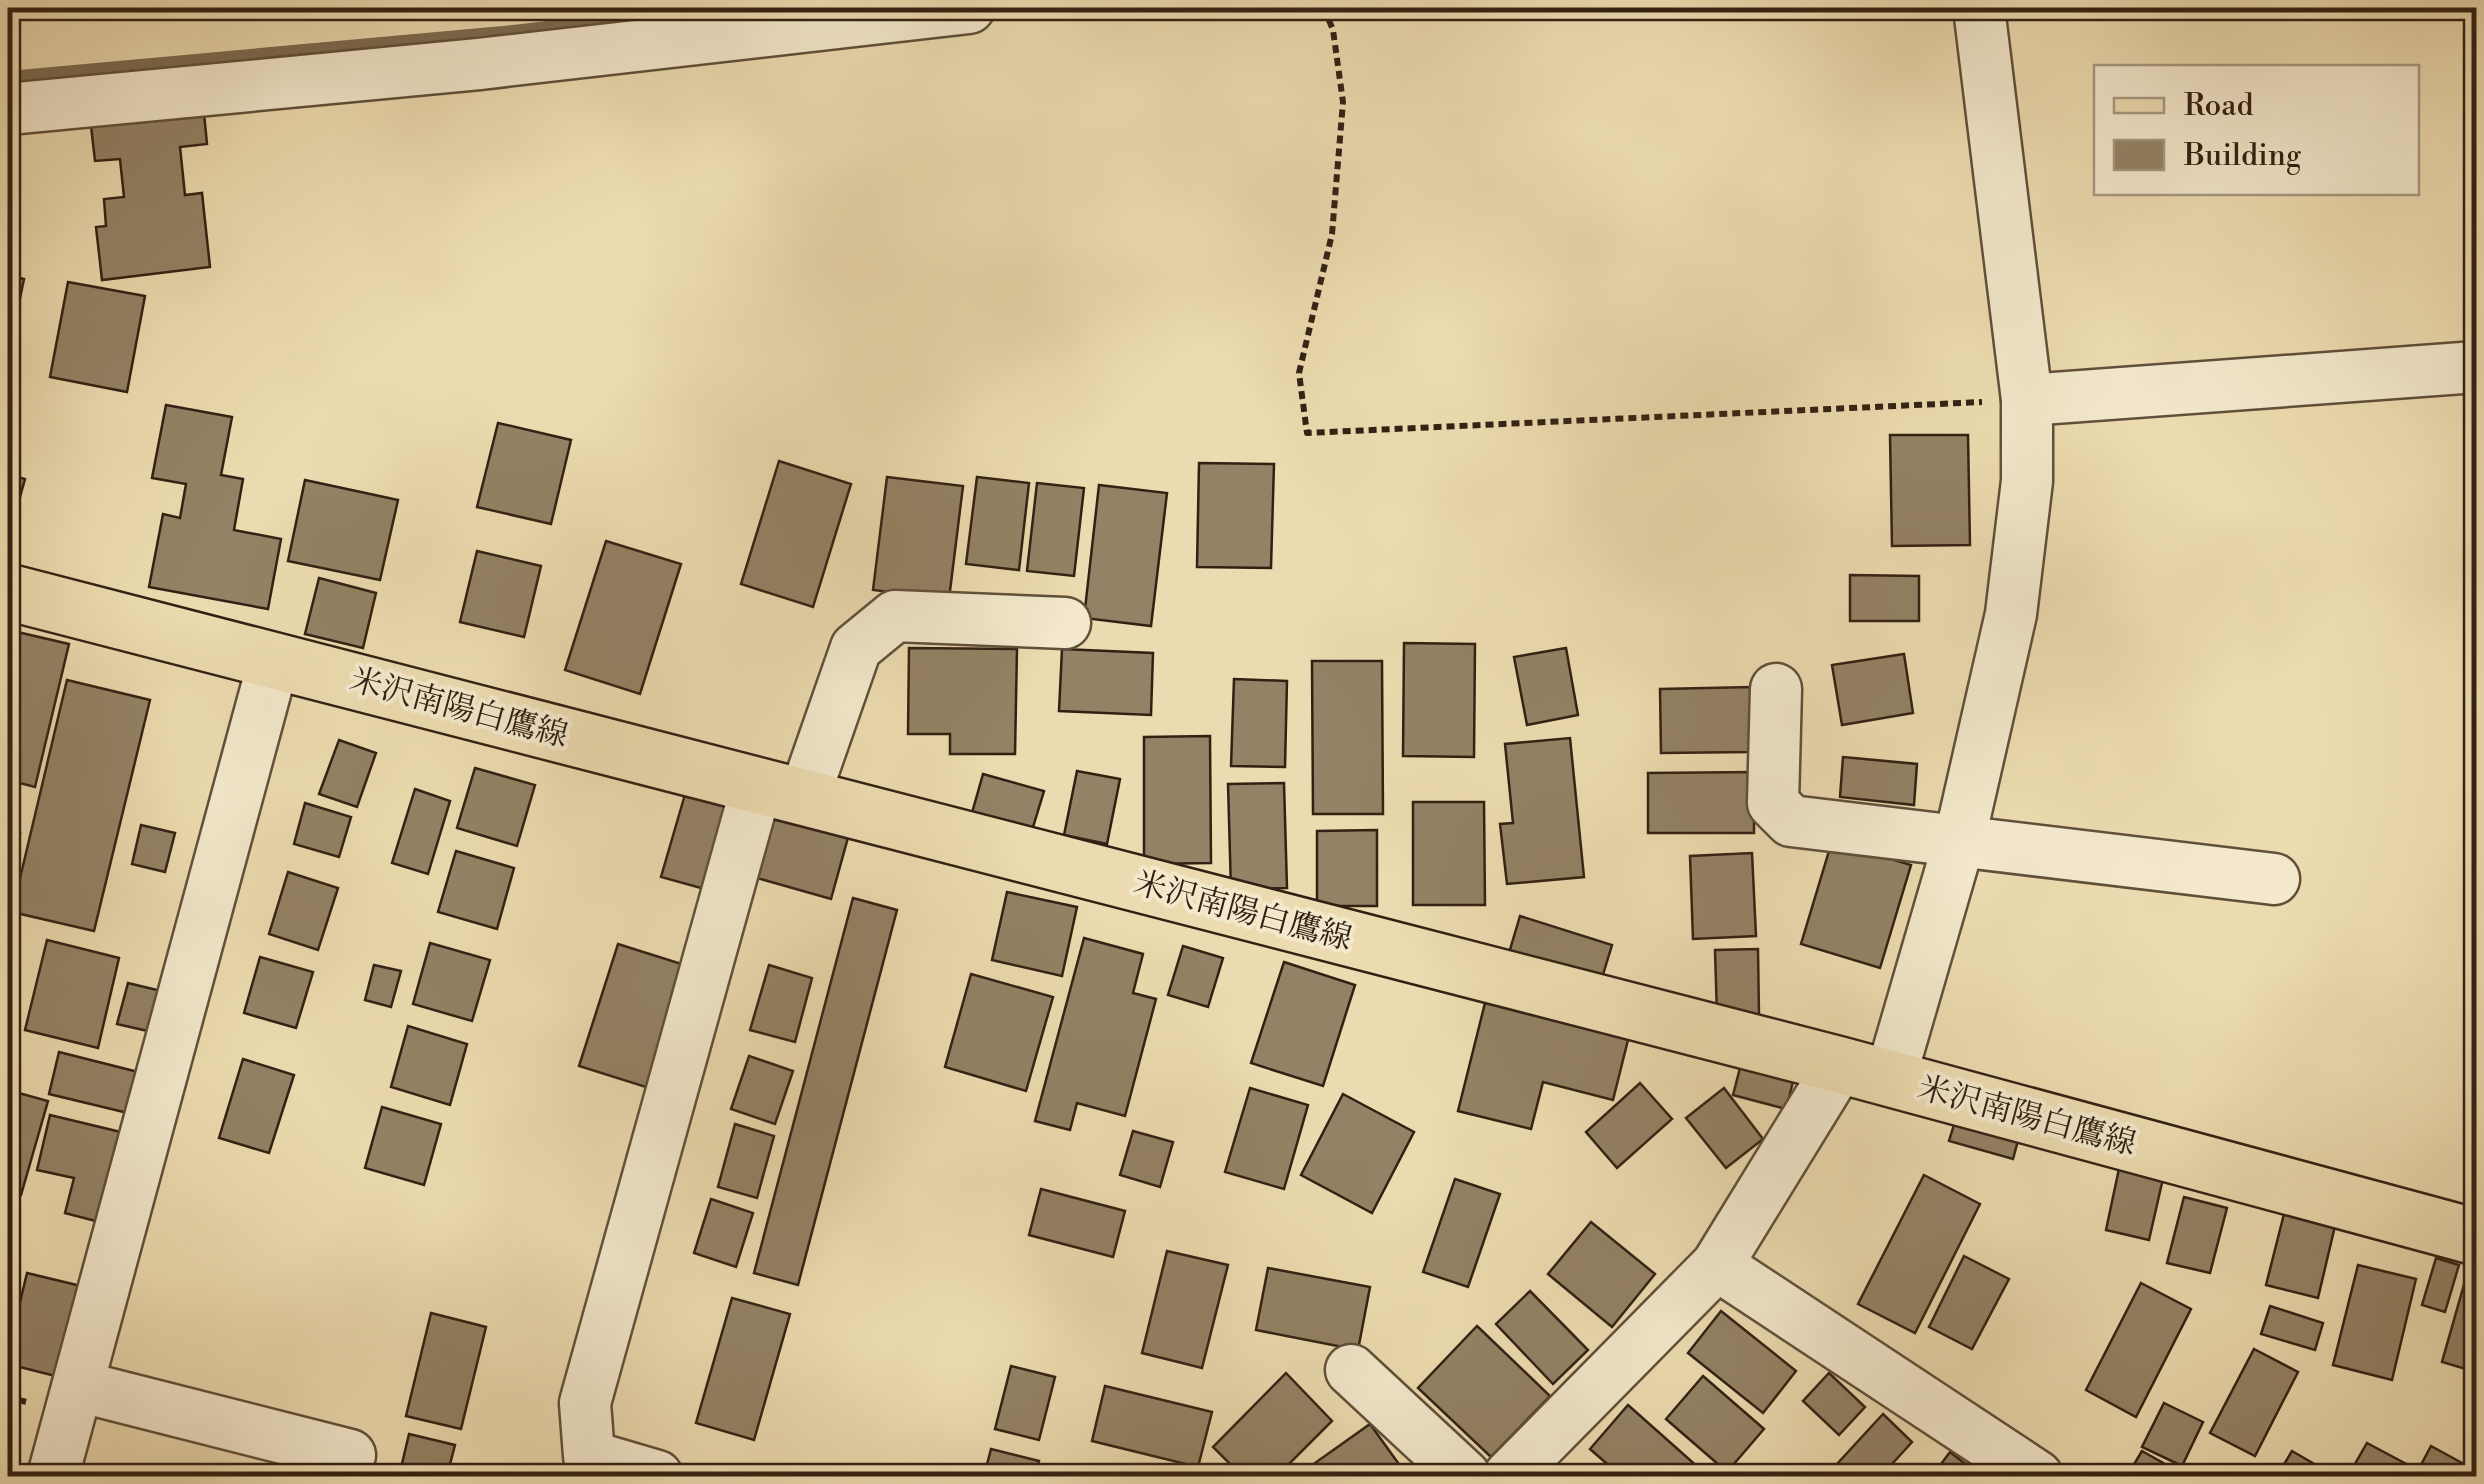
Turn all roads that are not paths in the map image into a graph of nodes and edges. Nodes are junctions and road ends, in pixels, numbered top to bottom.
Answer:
1 (970, 8) edge
2 (1979, 8) edge
3 (8, 110) edge
4 (2476, 367) edge
5 (2026, 400) junction
6 (8, 592) edge
7 (1065, 623) dead end
8 (274, 660) junction
9 (1776, 688) dead end
10 (780, 791) junction
11 (1959, 842) junction
12 (2274, 879) dead end
13 (1864, 1072) junction
14 (2476, 1237) edge
15 (1716, 1265) junction
16 (1351, 1370) dead end
17 (78, 1386) junction
18 (350, 1455) dead end
19 (53, 1476) edge
20 (657, 1476) edge
21 (1465, 1476) edge
22 (1509, 1476) edge
23 (2037, 1476) edge

1 - 3 street
2 - 5 street
4 - 5 street
5 - 11 street
6 - 8 main road, 米沢南陽白鷹線
7 - 10 street
8 - 10 main road, 米沢南陽白鷹線
8 - 17 street
9 - 11 street
10 - 13 main road, 米沢南陽白鷹線
10 - 20 street
11 - 12 street
11 - 13 street
13 - 14 main road, 米沢南陽白鷹線
13 - 15 street
15 - 22 street
15 - 23 street
16 - 21 street
17 - 18 street
17 - 19 street

